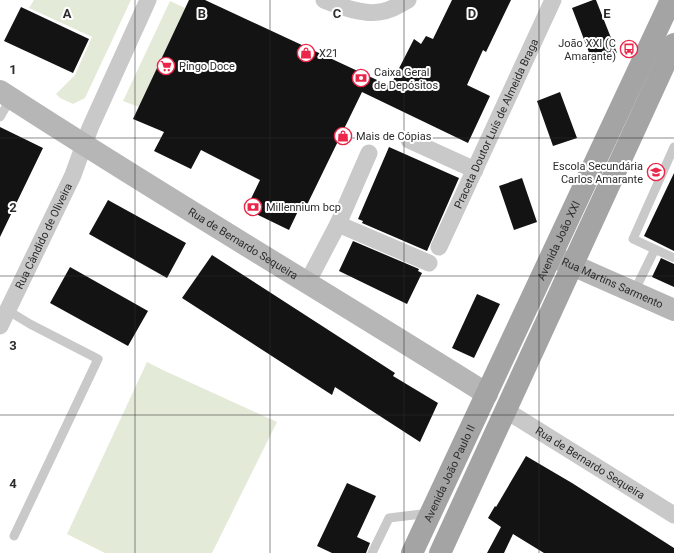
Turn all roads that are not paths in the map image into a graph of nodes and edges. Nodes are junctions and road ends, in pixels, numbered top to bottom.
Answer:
1 (148, 0) edge
2 (324, 0) edge
3 (408, 0) edge
4 (553, 0) edge
5 (671, 0) edge
6 (674, 44) edge
7 (6, 94) edge
8 (0, 117) edge
9 (409, 140) dead end
10 (83, 144) junction
11 (674, 148) edge
12 (369, 153) dead end
13 (475, 170) junction
14 (338, 224) junction
15 (439, 247) dead end
16 (655, 249) junction
17 (551, 255) junction
18 (674, 258) edge
19 (429, 263) dead end
20 (572, 265) junction
21 (307, 282) junction
22 (634, 292) junction
23 (8, 310) junction
24 (674, 310) edge
25 (0, 326) edge
26 (487, 394) junction
27 (507, 411) junction
28 (431, 513) junction
29 (674, 515) edge
30 (14, 536) dead end
31 (372, 553) edge
32 (412, 553) edge
33 (440, 553) edge

1 - 10 street, Rua Cândido de Oliveira
2 - 3 street
4 - 13 street, Praceta Doutor Luís de Almeida Braga
5 - 17 main road, Avenida João XXI
6 - 20 main road
7 - 8 lane
7 - 10 street, Rua de Bernardo Sequeira
9 - 13 street
10 - 21 street, Rua de Bernardo Sequeira
10 - 23 street, Rua Cândido de Oliveira
11 - 16 lane
12 - 14 street
13 - 15 street, Praceta Doutor Luís de Almeida Braga
14 - 19 street
14 - 21 street
16 - 18 lane
16 - 22 lane
17 - 20 street, Rua Martins Sarmento
17 - 26 main road, Avenida João XXI
20 - 22 street, Rua Martins Sarmento
20 - 27 main road
21 - 26 street, Rua de Bernardo Sequeira
22 - 24 street, Rua Martins Sarmento
23 - 25 street, Rua Cândido de Oliveira
23 - 30 lane
26 - 28 main road, Avenida João Paulo II
27 - 29 street, Rua de Bernardo Sequeira
27 - 33 main road
28 - 31 lane
28 - 32 main road, Avenida João Paulo II

